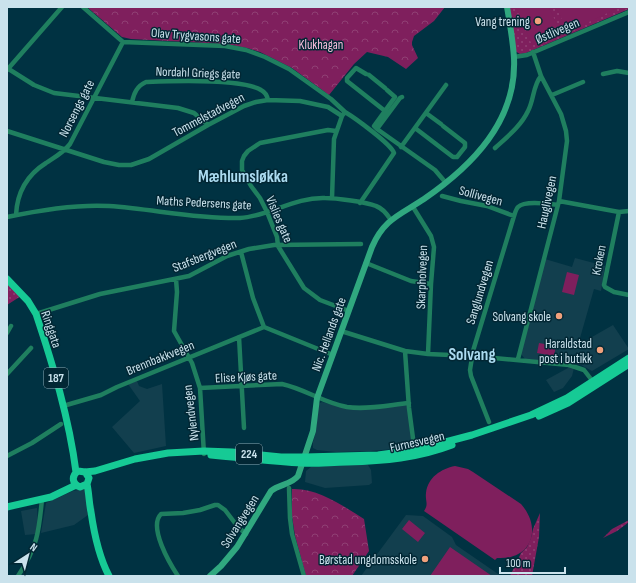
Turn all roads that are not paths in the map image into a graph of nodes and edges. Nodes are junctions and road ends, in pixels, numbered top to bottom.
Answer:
1 (62, 7) edge
2 (83, 7) edge
3 (506, 7) edge
4 (629, 12) edge
5 (123, 42) junction
6 (533, 52) junction
7 (514, 57) junction
8 (7, 69) edge
9 (629, 73) edge
10 (603, 74) dead end
11 (541, 76) junction
12 (583, 82) dead end
13 (446, 85) dead end
14 (552, 95) junction
15 (402, 97) dead end
16 (93, 98) junction
17 (268, 100) junction
18 (132, 102) junction
19 (385, 111) junction
20 (426, 113) junction
21 (344, 114) junction
22 (208, 125) junction
23 (415, 128) junction
24 (377, 129) junction
25 (336, 131) junction
26 (7, 132) edge
27 (401, 146) junction
28 (495, 148) dead end
29 (65, 150) junction
30 (446, 183) junction
31 (442, 196) dead end
32 (332, 198) junction
33 (360, 203) junction
34 (558, 203) junction
35 (413, 207) junction
36 (629, 211) edge
37 (268, 212) junction
38 (619, 212) junction
39 (16, 215) junction
40 (514, 216) junction
41 (7, 217) edge
42 (391, 220) junction
43 (361, 244) dead end
44 (278, 246) junction
45 (241, 252) junction
46 (366, 263) junction
47 (7, 279) edge
48 (176, 280) junction
49 (431, 284) junction
50 (629, 295) edge
51 (349, 311) junction
52 (36, 314) junction
53 (11, 326) dead end
54 (264, 327) junction
55 (341, 331) junction
56 (7, 334) edge
57 (239, 337) junction
58 (31, 348) dead end
59 (405, 351) junction
60 (428, 354) junction
61 (333, 355) junction
62 (473, 356) junction
63 (189, 357) junction
64 (629, 358) edge
65 (518, 360) junction
66 (629, 364) edge
67 (7, 374) edge
68 (594, 384) junction
69 (242, 387) junction
70 (200, 388) junction
71 (317, 398) junction
72 (409, 403) junction
73 (63, 406) junction
74 (489, 422) dead end
75 (61, 424) dead end
76 (244, 428) dead end
77 (414, 446) dead end
78 (204, 452) junction
79 (7, 456) edge
80 (304, 460) junction
81 (113, 466) junction
82 (81, 472) junction
83 (81, 483) junction
84 (289, 488) dead end
85 (42, 499) junction
86 (7, 507) edge
87 (246, 534) junction
88 (18, 576) edge
89 (109, 576) edge
90 (178, 576) edge
91 (210, 576) edge
92 (304, 576) edge

1 - 8 street
2 - 5 street
3 - 7 main road
4 - 6 street, Østlivegen
5 - 16 street, Norsengs gate
5 - 21 street, Olav Trygvasons gate
6 - 7 street, Østlivegen
6 - 11 street, Hauglivegen
7 - 30 main road
8 - 16 street
9 - 10 street
11 - 14 street, Hauglivegen
11 - 28 street
12 - 14 street
13 - 20 street
14 - 34 street, Hauglivegen
15 - 24 street
16 - 18 street
16 - 29 street, Norsengs gate
17 - 18 street, Nordahl Griegs gate
17 - 21 street, Tommelstadvegen
17 - 22 street, Tommelstadvegen
18 - 22 street
19 - 19 street
19 - 24 street
20 - 23 street
20 - 23 street
21 - 25 street
21 - 33 street
22 - 29 street, Tommelstadvegen
23 - 27 street
24 - 27 street
25 - 32 street
25 - 37 street, Vislies gate
26 - 29 street, Tommelstadvegen
27 - 30 street
29 - 39 street, Norsengs gate
30 - 35 main road
31 - 40 street, Sollivegen
32 - 33 street, Maths Pedersens gate
32 - 37 street, Maths Pedersens gate
33 - 42 street, Maths Pedersens gate
34 - 38 street, Sanglundvegen
34 - 40 street, Sanglundvegen
34 - 65 street, Hauglivegen
35 - 42 main road
35 - 49 street, Skarpholvegen
36 - 38 street, Sanglundvegen
37 - 39 street, Maths Pedersens gate
37 - 44 street, Vislies gate
38 - 50 street, Kroken
39 - 41 street, Maths Pedersens gate
40 - 62 street, Sanglundvegen
42 - 46 main road, Nic. Hellands gate
43 - 44 street, Stafsbergvegen
44 - 45 street, Stafsbergvegen
44 - 51 street, Vislies gate
45 - 48 street, Stafsbergvegen
45 - 54 street
46 - 49 street
46 - 51 main road, Nic. Hellands gate
47 - 52 main road, Ringgata / 187
48 - 52 street, Stafsbergvegen
48 - 63 street, Nylendvegen
49 - 60 street, Skarpholvegen
51 - 55 main road, Nic. Hellands gate
52 - 73 main road, Ringgata / 187
53 - 56 street
54 - 57 street, Brennbakkvegen
54 - 61 street
55 - 59 street
55 - 61 main road, Nic. Hellands gate
57 - 63 street, Brennbakkvegen
57 - 69 street
58 - 67 street
59 - 60 street
59 - 72 street
60 - 62 street
61 - 71 main road, Nic. Hellands gate
62 - 65 street
62 - 74 street, Sanglundvegen
63 - 70 street, Nylendvegen
63 - 73 street, Brennbakkvegen
64 - 68 main road, Furnesvegen / 224
65 - 68 street
66 - 68 main road, Furnesvegen / 224
68 - 80 main road, Furnesvegen / 224
69 - 70 street, Elise Kjøs gate
69 - 71 street, Elise Kjøs gate
69 - 76 street
70 - 78 street, Nylendvegen
71 - 72 street, Elise Kjøs gate
71 - 80 main road, Nic. Hellands gate
72 - 77 street
73 - 82 main road, Ringgata / 187
75 - 79 street
78 - 80 main road, Furnesvegen / 224
78 - 81 main road, Furnesvegen / 224
80 - 87 main road, Solvangvegen
81 - 82 main road, Furnesvegen / 224
81 - 83 main road, Furnesvegen / 224
82 - 83 main road
82 - 83 main road
83 - 85 main road, Furnesvegen / 224
83 - 89 main road
84 - 92 street
85 - 86 main road, Furnesvegen / 224
85 - 88 street
87 - 90 street
87 - 91 main road, Solvangvegen

